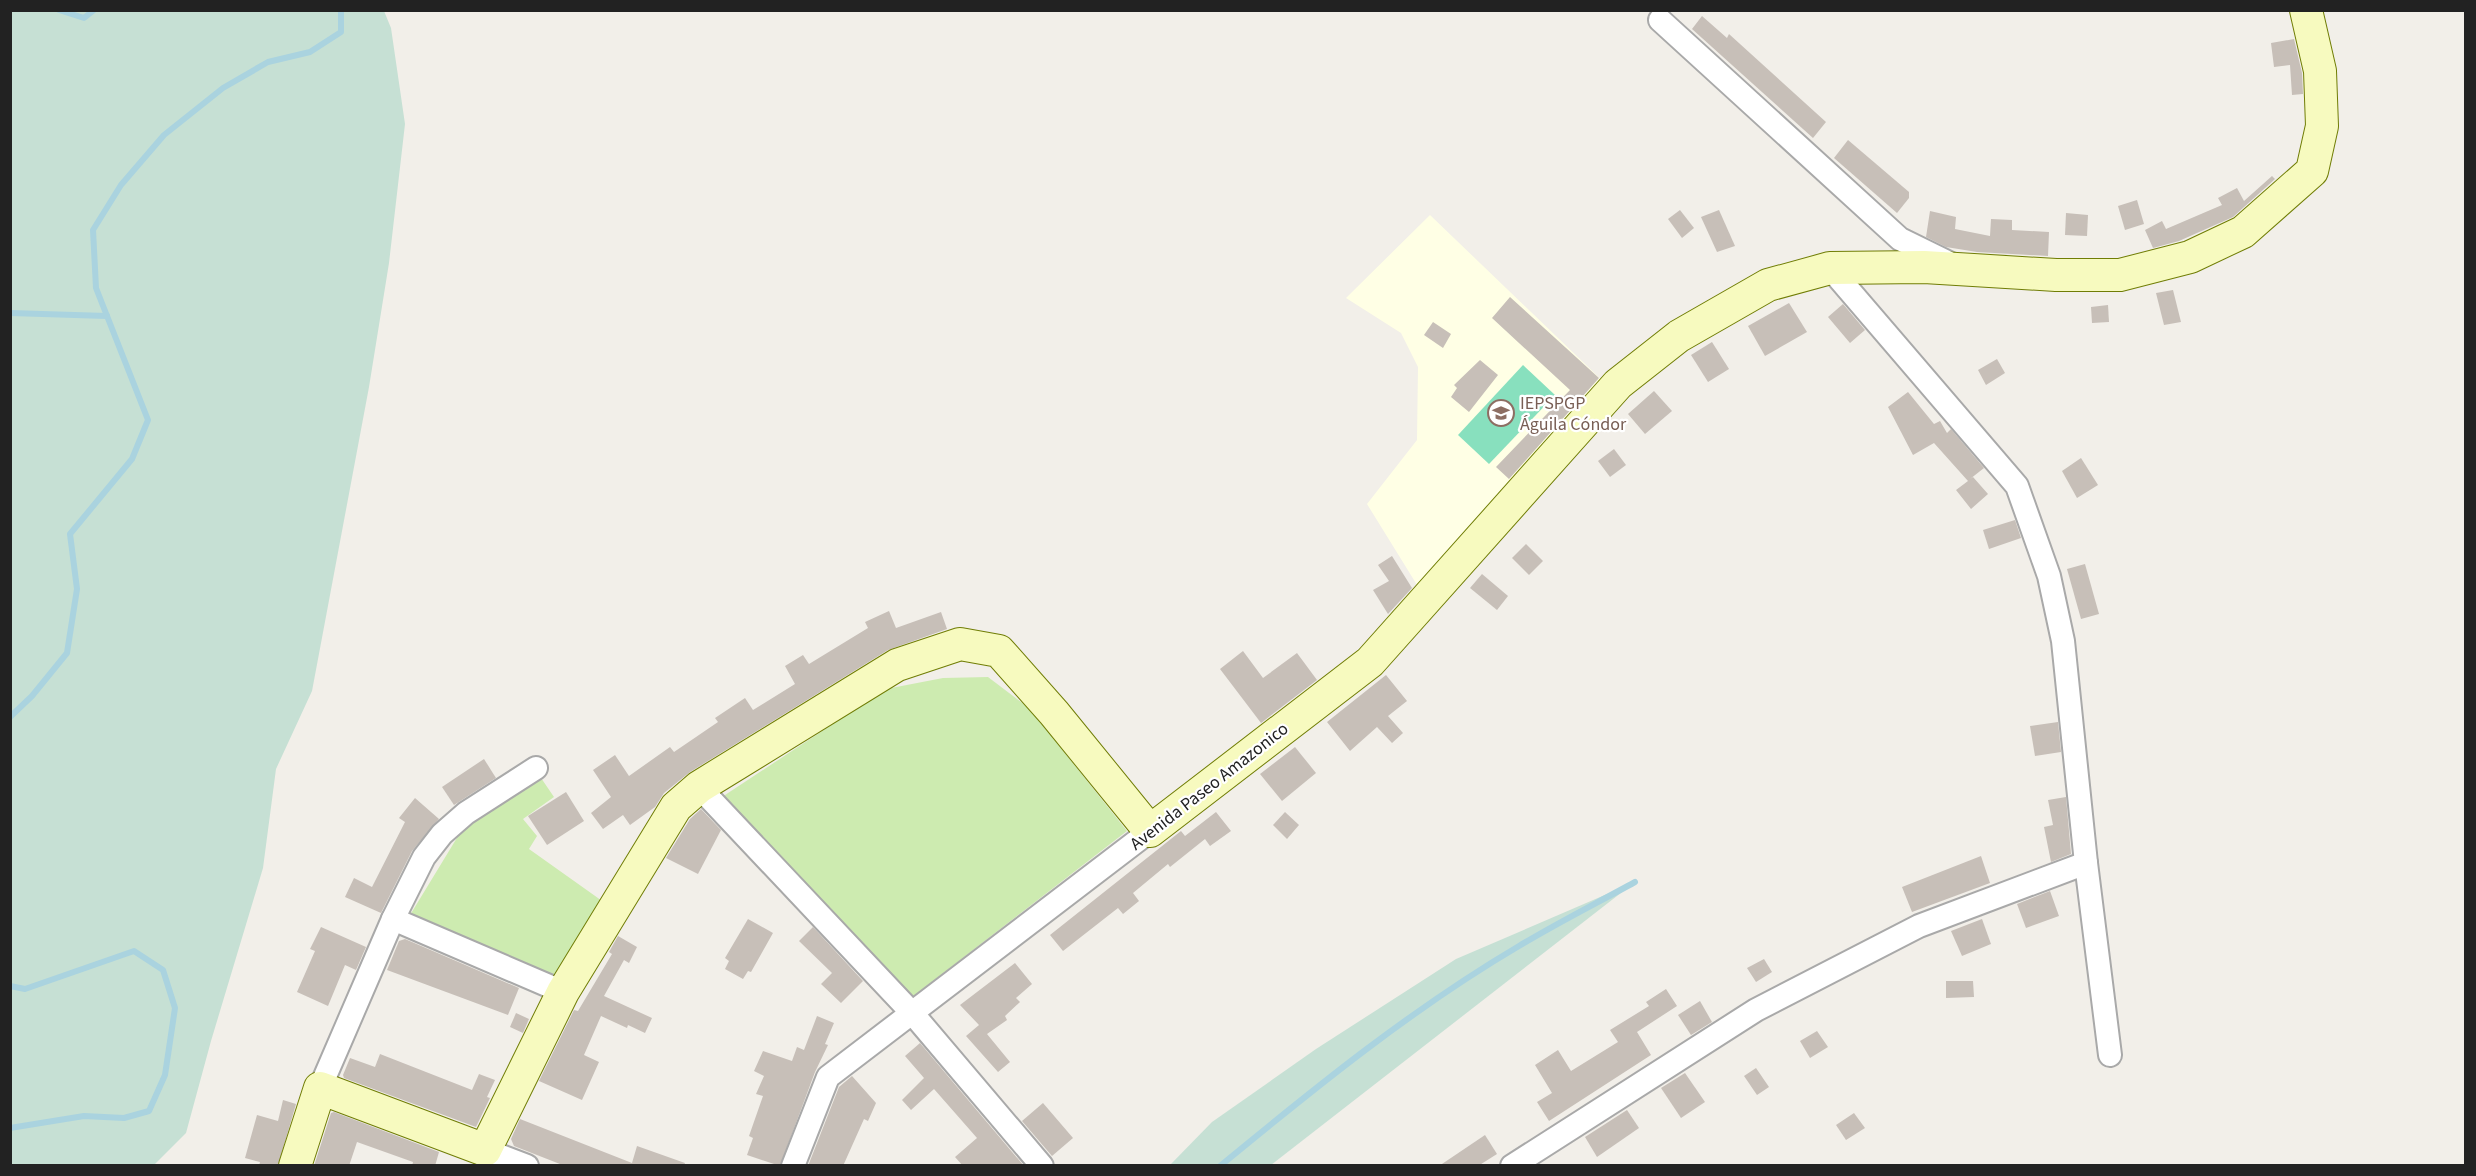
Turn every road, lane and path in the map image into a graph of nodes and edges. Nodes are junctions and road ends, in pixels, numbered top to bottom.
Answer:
1 (2306, 10) edge
2 (1660, 20) dead end
3 (1830, 268) junction
4 (1963, 270) junction
5 (536, 768) dead end
6 (699, 787) junction
7 (1150, 831) junction
8 (2086, 863) junction
9 (393, 919) junction
10 (563, 992) junction
11 (913, 1014) junction
12 (2110, 1055) dead end
13 (320, 1088) junction
14 (485, 1150) junction
15 (295, 1166) edge
16 (527, 1166) edge
17 (793, 1166) edge
18 (1042, 1166) edge
19 (1512, 1166) edge

1 - 4 street, Avenida Paseo Amazonico
2 - 4 street
3 - 4 street, Avenida Paseo Amazonico
3 - 7 street, Avenida Paseo Amazonico
3 - 8 street
5 - 9 street
6 - 7 street
6 - 10 street
6 - 11 street
7 - 11 street, Avenida Paseo Amazonico
8 - 12 street
8 - 19 street
9 - 10 street
9 - 13 street
10 - 14 street
11 - 17 street, Avenida Paseo Amazonico
11 - 18 street
13 - 14 street
13 - 15 street
14 - 16 street

